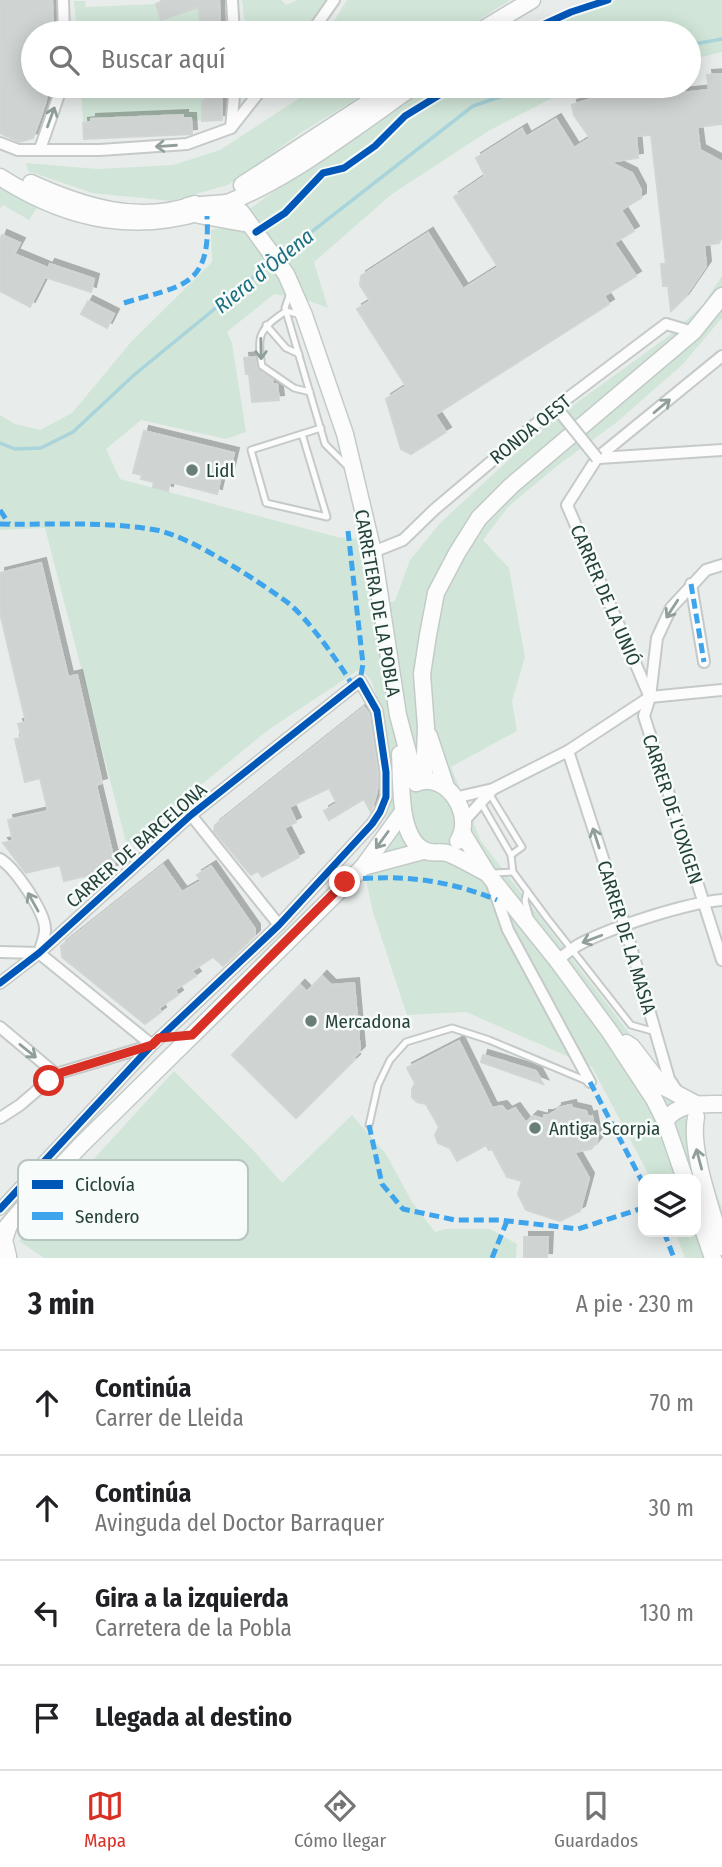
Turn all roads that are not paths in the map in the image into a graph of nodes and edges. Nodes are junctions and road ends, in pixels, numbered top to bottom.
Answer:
1 (63, 0) edge
2 (232, 0) edge
3 (334, 0) edge
4 (532, 0) edge
5 (64, 21) edge
6 (233, 21) edge
7 (319, 21) edge
8 (501, 21) edge
9 (58, 98) edge
10 (234, 98) edge
11 (255, 98) edge
12 (376, 98) edge
13 (396, 98) edge
14 (231, 128) junction
15 (0, 143) edge
16 (40, 149) junction
17 (0, 169) edge
18 (0, 177) edge
19 (243, 185) junction
20 (260, 187) junction
21 (227, 203) junction
22 (192, 211) junction
23 (248, 224) junction
24 (289, 280) junction
25 (722, 296) edge
26 (286, 311) junction
27 (304, 316) junction
28 (266, 325) junction
29 (693, 332) junction
30 (299, 354) junction
31 (722, 356) edge
32 (310, 392) junction
33 (556, 407) junction
34 (321, 428) junction
35 (302, 434) junction
36 (722, 450) edge
37 (597, 458) junction
38 (354, 474) junction
39 (373, 552) junction
40 (722, 565) edge
41 (691, 584) junction
42 (704, 662) dead end
43 (722, 690) edge
44 (650, 697) junction
45 (398, 715) junction
46 (426, 727) junction
47 (568, 751) junction
48 (420, 781) junction
49 (491, 791) junction
50 (450, 792) junction
51 (481, 803) junction
52 (403, 808) junction
53 (191, 815) junction
54 (463, 827) junction
55 (423, 850) junction
56 (444, 852) junction
57 (511, 855) junction
58 (0, 859) edge
59 (332, 867) junction
60 (363, 867) junction
61 (513, 872) junction
62 (487, 873) junction
63 (345, 882) junction
64 (527, 890) junction
65 (722, 900) edge
66 (703, 902) junction
67 (279, 925) junction
68 (625, 926) junction
69 (534, 931) junction
70 (572, 950) junction
71 (0, 952) edge
72 (39, 953) junction
73 (557, 960) junction
74 (722, 960) edge
75 (0, 983) edge
76 (0, 1027) edge
77 (610, 1032) junction
78 (656, 1032) junction
79 (192, 1035) junction
80 (155, 1042) junction
81 (57, 1074) junction
82 (590, 1082) joint
83 (690, 1105) junction
84 (722, 1105) edge
85 (0, 1118) edge
86 (665, 1121) junction
87 (369, 1125) dead end
88 (45, 1160) edge
89 (68, 1160) edge
90 (683, 1174) edge
91 (18, 1190) edge
92 (0, 1209) edge
93 (18, 1210) edge
94 (701, 1223) edge
95 (3, 1225) edge
96 (722, 1247) edge
97 (6, 1253) edge
98 (713, 1258) edge

1 - 5 street
2 - 6 street
3 - 7 street
4 - 8 street
16 -> 9 street
10 - 14 street
11 - 14 street
12 - 19 street
13 - 20 street
14 -> 16 street
15 - 16 street
17 - 22 street
18 - 22 street
19 - 21 street
19 - 22 street
20 - 21 street
20 - 23 street
21 - 22 street
21 - 23 street, CARRETERA DE LA POBLA
22 - 23 street
23 - 24 street, CARRETERA DE LA POBLA
24 - 26 lane
24 - 27 street, CARRETERA DE LA POBLA
25 - 29 street
26 - 27 lane
26 - 28 lane
26 - 30 lane
27 - 38 street, CARRETERA DE LA POBLA
28 - 30 lane
28 -> 32 lane
29 - 33 street, RONDA OEST
29 - 46 street
30 - 32 lane
37 -> 31 street, CARRER DE LA UNIÓ
32 - 34 lane
33 - 37 street, bridge
33 - 39 street, RONDA OEST
34 - 35 lane
34 - 38 lane
35 - 35 lane
36 - 37 street
37 - 44 street, CARRER DE LA UNIÓ
38 - 39 street, CARRETERA DE LA POBLA
39 - 45 street, CARRETERA DE LA POBLA
40 - 41 street, CARRER DE L'OXIGEN
41 - 42 street
41 -> 44 street, CARRER DE L'OXIGEN
43 - 44 street
44 - 47 street
44 - 66 street, CARRER DE L'OXIGEN
45 - 48 street, CARRETERA DE LA POBLA
45 - 52 street
46 - 48 street
46 - 50 street
47 - 49 street
68 -> 47 street, CARRER DE LA MASIA
48 - 50 street
48 - 52 street
49 - 50 street
49 - 51 street
49 - 57 lane
50 - 54 street
51 - 54 street
51 - 57 lane
52 - 55 street
52 -> 60 street
53 - 59 street, CARRER DE BARCELONA
53 - 67 street
53 - 72 street, CARRER DE BARCELONA
54 - 56 street
54 - 62 street
55 - 56 street
55 - 60 street
56 - 62 street
57 - 61 lane
72 -> 58 street
59 - 63 street
59 - 67 street
60 - 63 street
61 - 62 lane
61 - 64 lane
62 - 69 street
62 - 82 street
63 - 79 street
64 - 69 lane
64 - 70 lane
65 - 66 street
66 - 68 street
66 - 74 street, CARRER DE L'OXIGEN
67 - 80 street
68 -> 70 street
68 - 78 street, CARRER DE LA MASIA
69 - 73 street
70 - 73 street
70 - 78 lane
71 - 72 street
72 - 75 street, CARRER DE BARCELONA
72 - 80 street
73 - 77 street
76 -> 81 street
77 - 83 street
77 - 86 street
78 - 83 street, CARRER DE LA MASIA
79 - 80 street
79 - 89 street
80 - 81 street
80 - 88 street
81 - 85 street
82 - 87 lane
83 - 84 street
83 - 86 street
96 -> 83 street
86 - 90 street
91 - 92 street
93 - 95 street
94 - 98 street
95 - 97 street

